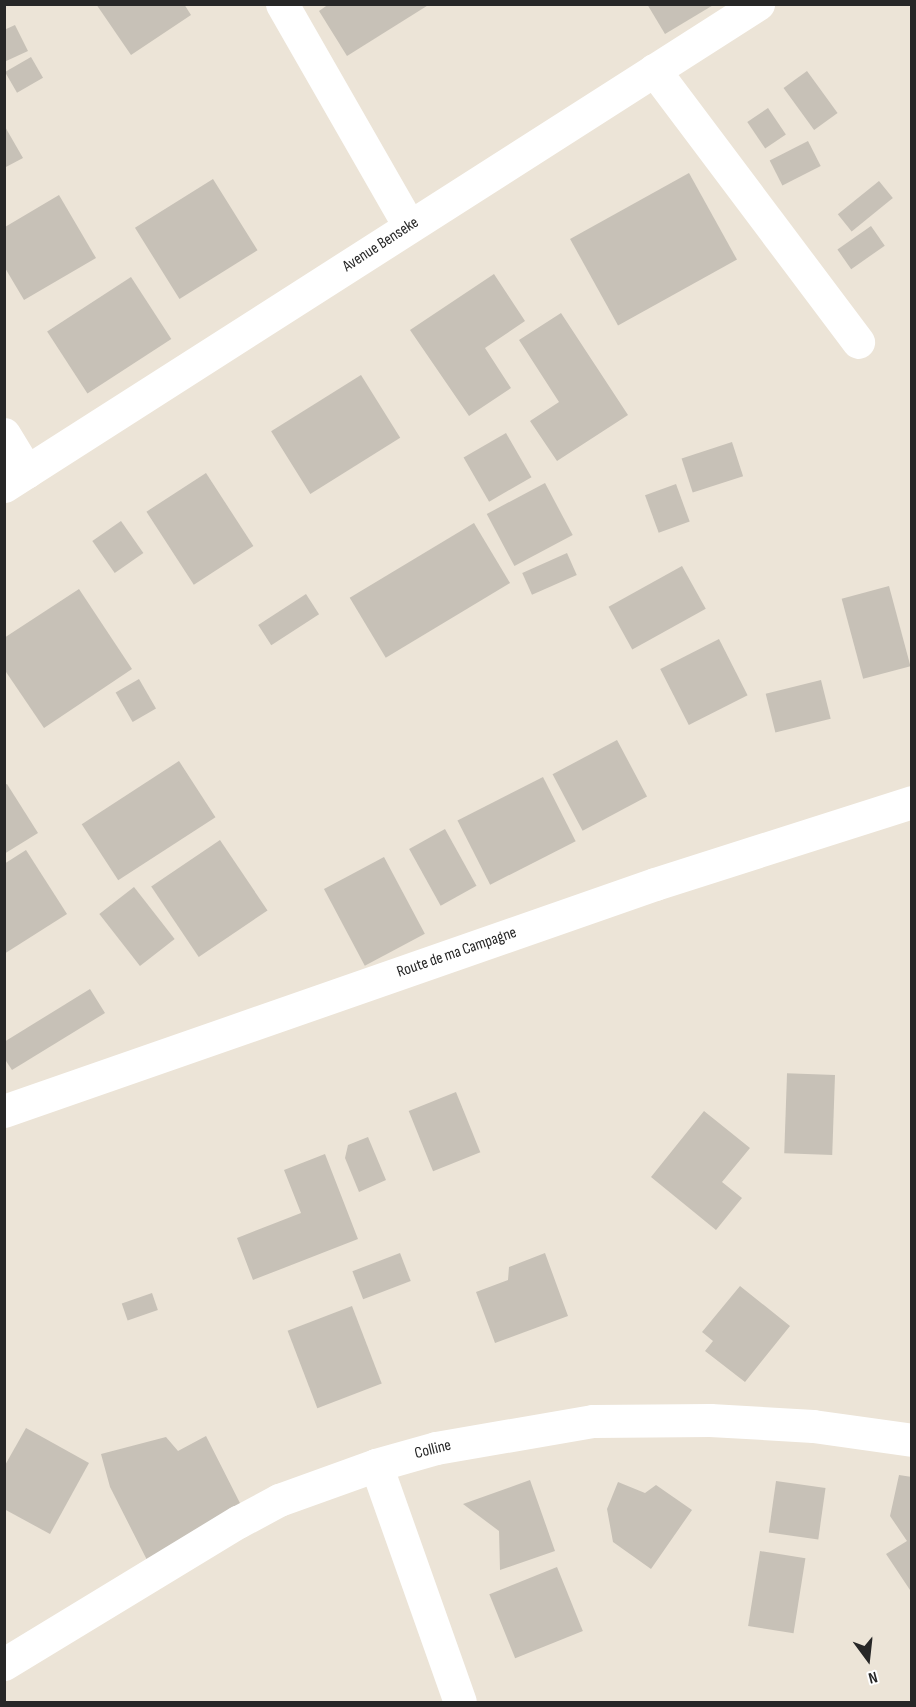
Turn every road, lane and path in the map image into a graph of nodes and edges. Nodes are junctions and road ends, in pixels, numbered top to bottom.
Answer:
1 (282, 4) edge
2 (758, 4) edge
3 (654, 70) junction
4 (409, 226) junction
5 (858, 342) dead end
6 (4, 434) edge
7 (16, 479) edge
8 (912, 802) edge
9 (4, 1111) edge
10 (912, 1440) edge
11 (376, 1465) junction
12 (4, 1664) edge
13 (460, 1702) edge

1 - 4 street
2 - 3 street, Avenue Benseke
3 - 4 street, Avenue Benseke
3 - 5 street
4 - 7 street, Avenue Benseke
6 - 7 street
8 - 9 street, Route de ma Campagne
10 - 11 street, Colline
11 - 12 street, Colline
11 - 13 street

